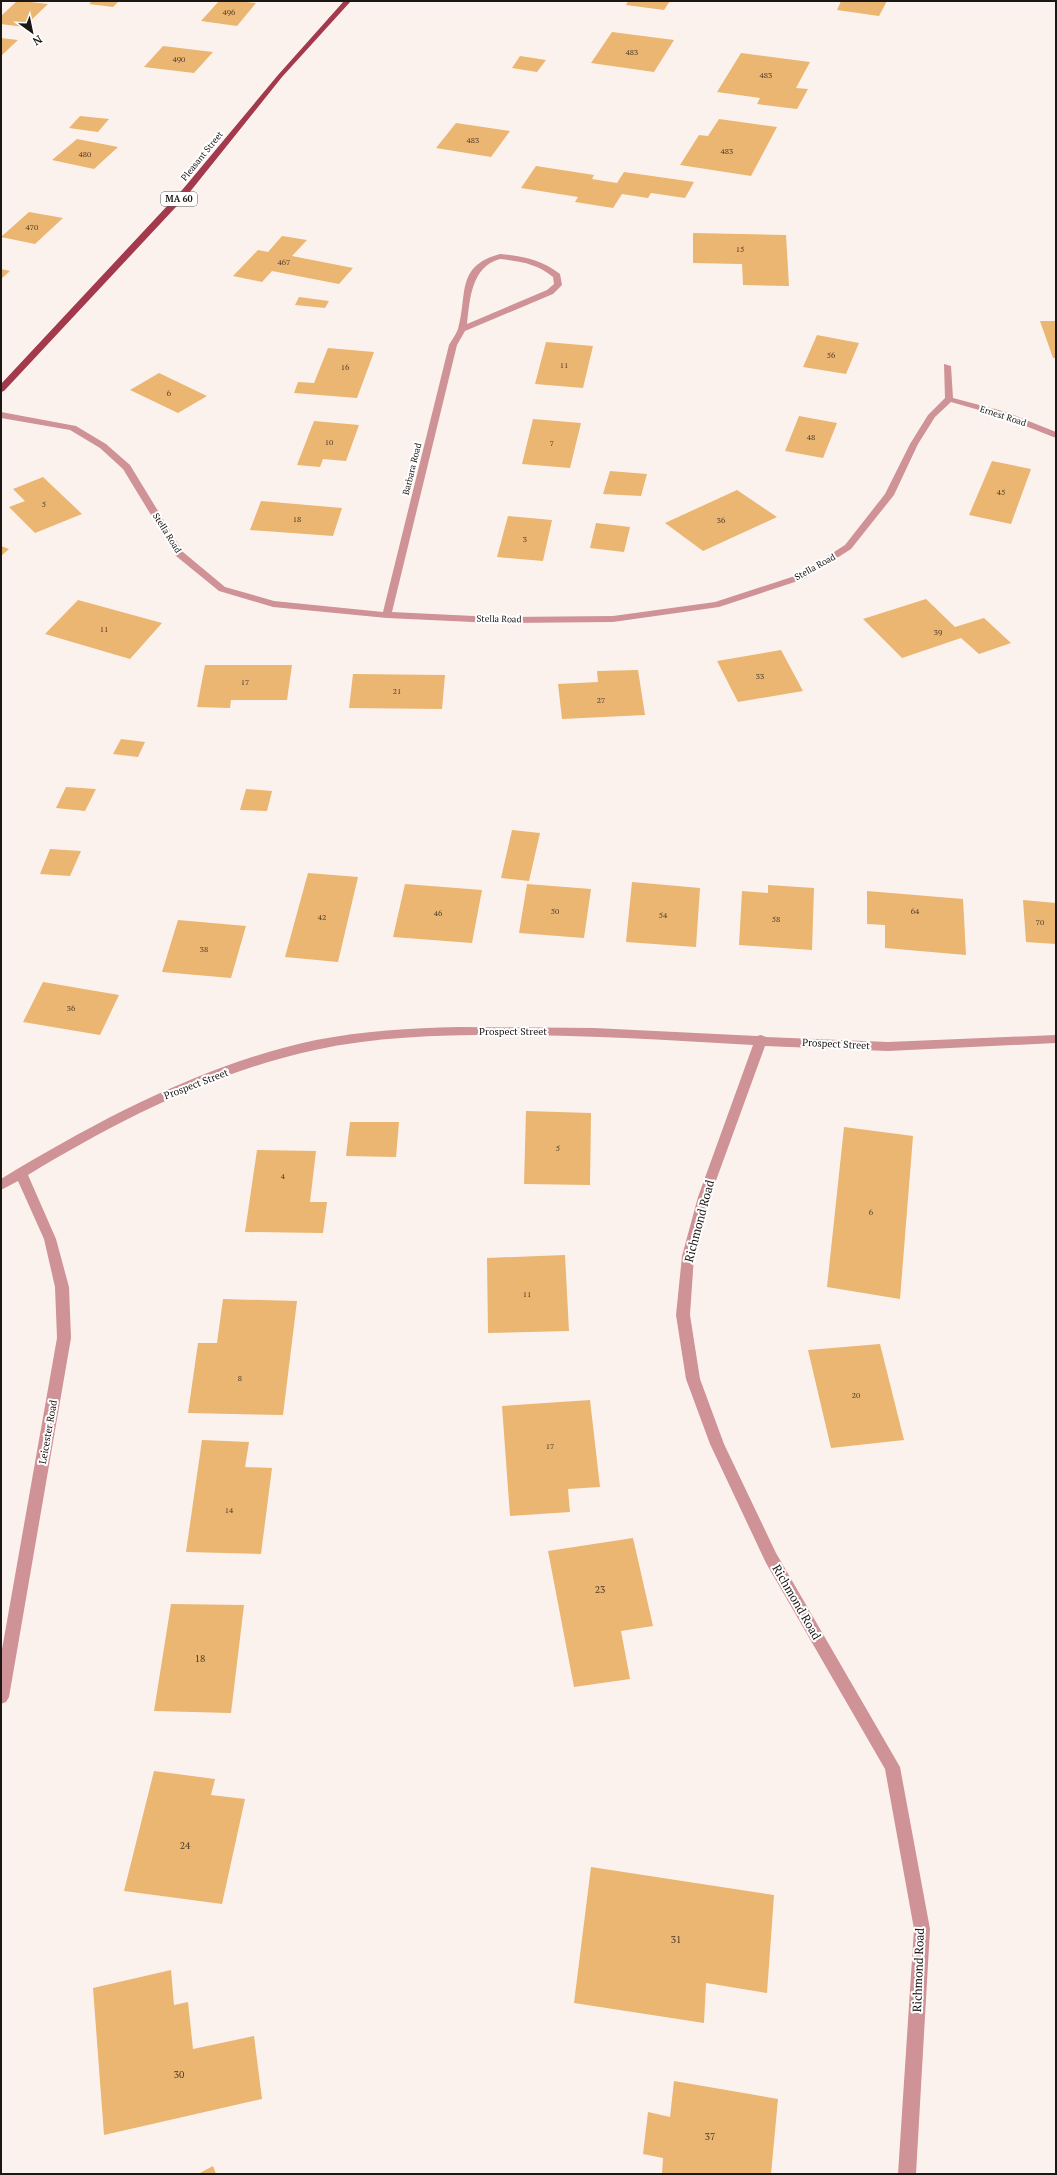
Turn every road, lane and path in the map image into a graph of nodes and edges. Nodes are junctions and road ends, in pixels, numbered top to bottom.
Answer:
1 (348, 1) edge
2 (462, 329) junction
3 (947, 366) dead end
4 (1, 389) edge
5 (949, 399) junction
6 (1, 415) edge
7 (1056, 434) edge
8 (387, 615) junction
9 (761, 1039) junction
10 (1056, 1039) edge
11 (21, 1173) junction
12 (1, 1185) edge
13 (1, 1696) edge
14 (907, 2174) edge

1 - 4 main road, Pleasant Street / MA 60
2 - 2 street, Barbara Road
2 - 8 street, Barbara Road
3 - 5 street
5 - 7 street, Ernest Road
5 - 8 street, Stella Road
6 - 8 street, Stella Road
9 - 10 street, Prospect Street
9 - 11 street, Prospect Street
9 - 14 street, Richmond Road
11 - 12 street, Prospect Street
11 - 13 street, Leicester Road

